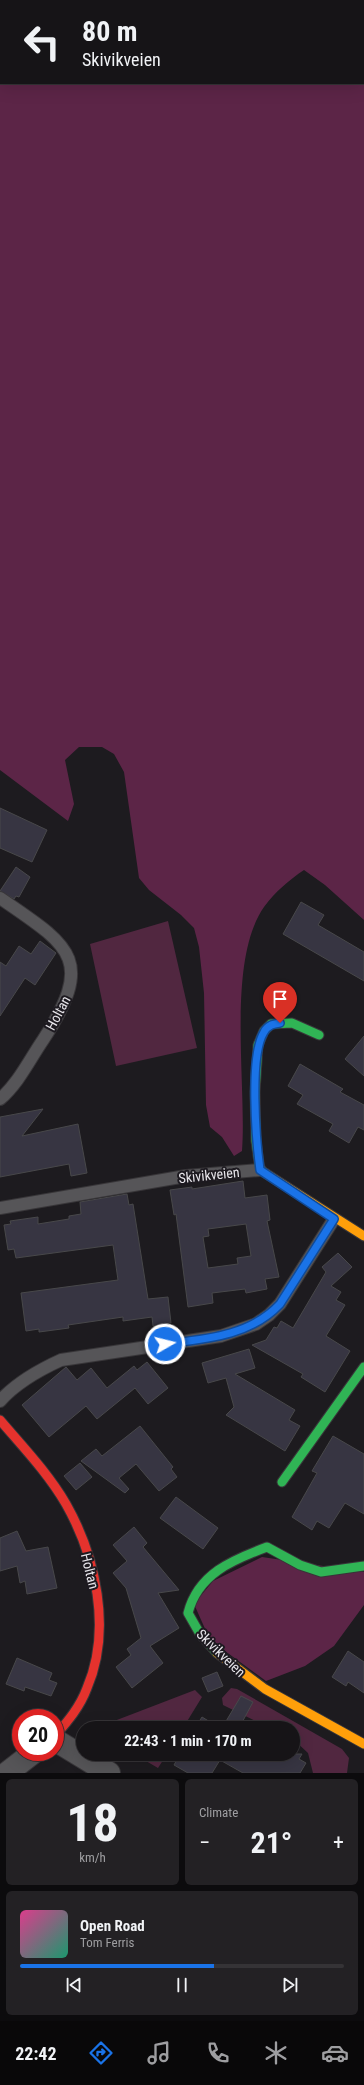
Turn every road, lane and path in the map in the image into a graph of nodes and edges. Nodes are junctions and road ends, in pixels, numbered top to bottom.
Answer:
1 (0, 898) edge
2 (319, 1035) dead end
3 (0, 1099) edge
4 (260, 1170) junction
5 (0, 1208) edge
6 (334, 1219) junction
7 (364, 1236) edge
8 (364, 1367) edge
9 (0, 1401) edge
10 (0, 1420) edge
11 (282, 1482) dead end
12 (364, 1566) edge
13 (64, 1726) edge
14 (364, 1744) edge
15 (64, 1745) edge
16 (22, 1761) edge
17 (6, 1773) edge
18 (110, 1773) edge

1 - 3 lane, Holtan
2 - 4 street, Skivikveien
4 - 5 lane, Skivikveien
4 - 6 street, Skivikveien
6 - 7 street, Skivikveien
6 - 9 lane
8 - 11 street
10 - 13 street, Holtan
12 - 14 street, Skivikveien
15 - 18 street
16 - 17 street

